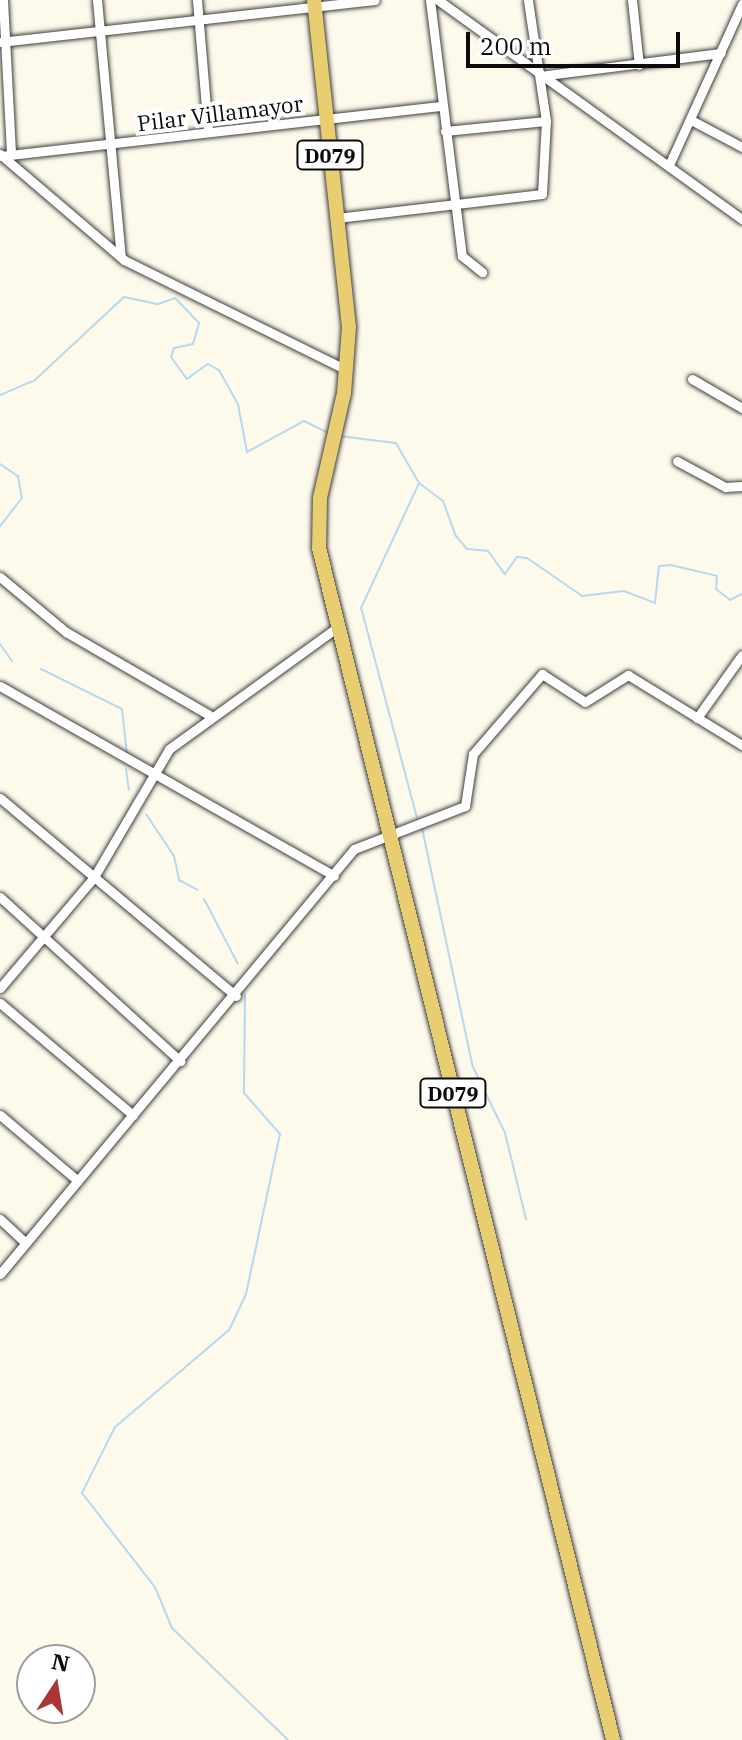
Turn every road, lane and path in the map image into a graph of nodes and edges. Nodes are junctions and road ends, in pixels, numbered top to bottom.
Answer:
1 (3, 0) edge
2 (97, 0) edge
3 (197, 0) edge
4 (375, 0) edge
5 (430, 0) edge
6 (438, 0) edge
7 (528, 0) edge
8 (632, 0) edge
9 (314, 3) edge
10 (742, 4) edge
11 (199, 21) junction
12 (100, 31) junction
13 (3, 42) edge
14 (721, 53) junction
15 (639, 65) junction
16 (543, 73) junction
17 (442, 106) junction
18 (326, 119) junction
19 (691, 120) junction
20 (546, 121) junction
21 (445, 131) junction
22 (208, 132) junction
23 (112, 144) junction
24 (742, 147) edge
25 (3, 155) edge
26 (669, 165) junction
27 (454, 207) junction
28 (337, 218) junction
29 (742, 219) edge
30 (121, 257) junction
31 (482, 272) dead end
32 (347, 370) junction
33 (692, 379) dead end
34 (742, 408) edge
35 (677, 461) dead end
36 (742, 486) edge
37 (0, 577) edge
38 (340, 625) junction
39 (742, 655) edge
40 (0, 686) edge
41 (209, 715) junction
42 (697, 718) junction
43 (742, 745) edge
44 (153, 777) junction
45 (0, 798) edge
46 (389, 833) junction
47 (334, 876) junction
48 (94, 877) junction
49 (0, 897) edge
50 (45, 937) junction
51 (0, 988) edge
52 (236, 996) junction
53 (0, 1003) edge
54 (180, 1061) junction
55 (0, 1115) edge
56 (133, 1115) junction
57 (78, 1181) junction
58 (0, 1219) edge
59 (26, 1243) junction
60 (0, 1274) edge
61 (613, 1740) edge

1 - 13 street
2 - 12 street
3 - 11 street
4 - 9 street
5 - 17 street
6 - 16 street
7 - 16 street
8 - 15 street
9 - 11 street
9 - 18 main road, D079
10 - 14 street
11 - 12 street
11 - 22 street
12 - 13 street
12 - 23 street
13 - 25 street
14 - 15 street
14 - 19 street
15 - 16 street
16 - 20 street
16 - 26 street
17 - 18 street, Pilar Villamayor
17 - 21 street
18 - 22 street, Pilar Villamayor
18 - 28 main road, D079
19 - 24 street
19 - 26 street
20 - 21 street
20 - 27 street
21 - 27 street
22 - 23 street, Pilar Villamayor
23 - 25 street, Pilar Villamayor
23 - 30 street
25 - 30 street
26 - 29 street
27 - 28 street
27 - 31 street
28 - 32 main road, D079
30 - 32 street
32 - 38 main road, D079
33 - 34 street
35 - 36 street
37 - 41 street
38 - 41 street
38 - 46 main road, D079
39 - 42 street
40 - 44 street
41 - 44 street
42 - 43 street
42 - 46 street
44 - 47 street
44 - 48 street
45 - 48 street
46 - 47 street
46 - 61 main road, D079
47 - 52 street
48 - 50 street
48 - 52 street
49 - 50 street
50 - 51 street
50 - 54 street
52 - 54 street
53 - 56 street
54 - 56 street
55 - 57 street
56 - 57 street
57 - 59 street
58 - 59 street
59 - 60 street

